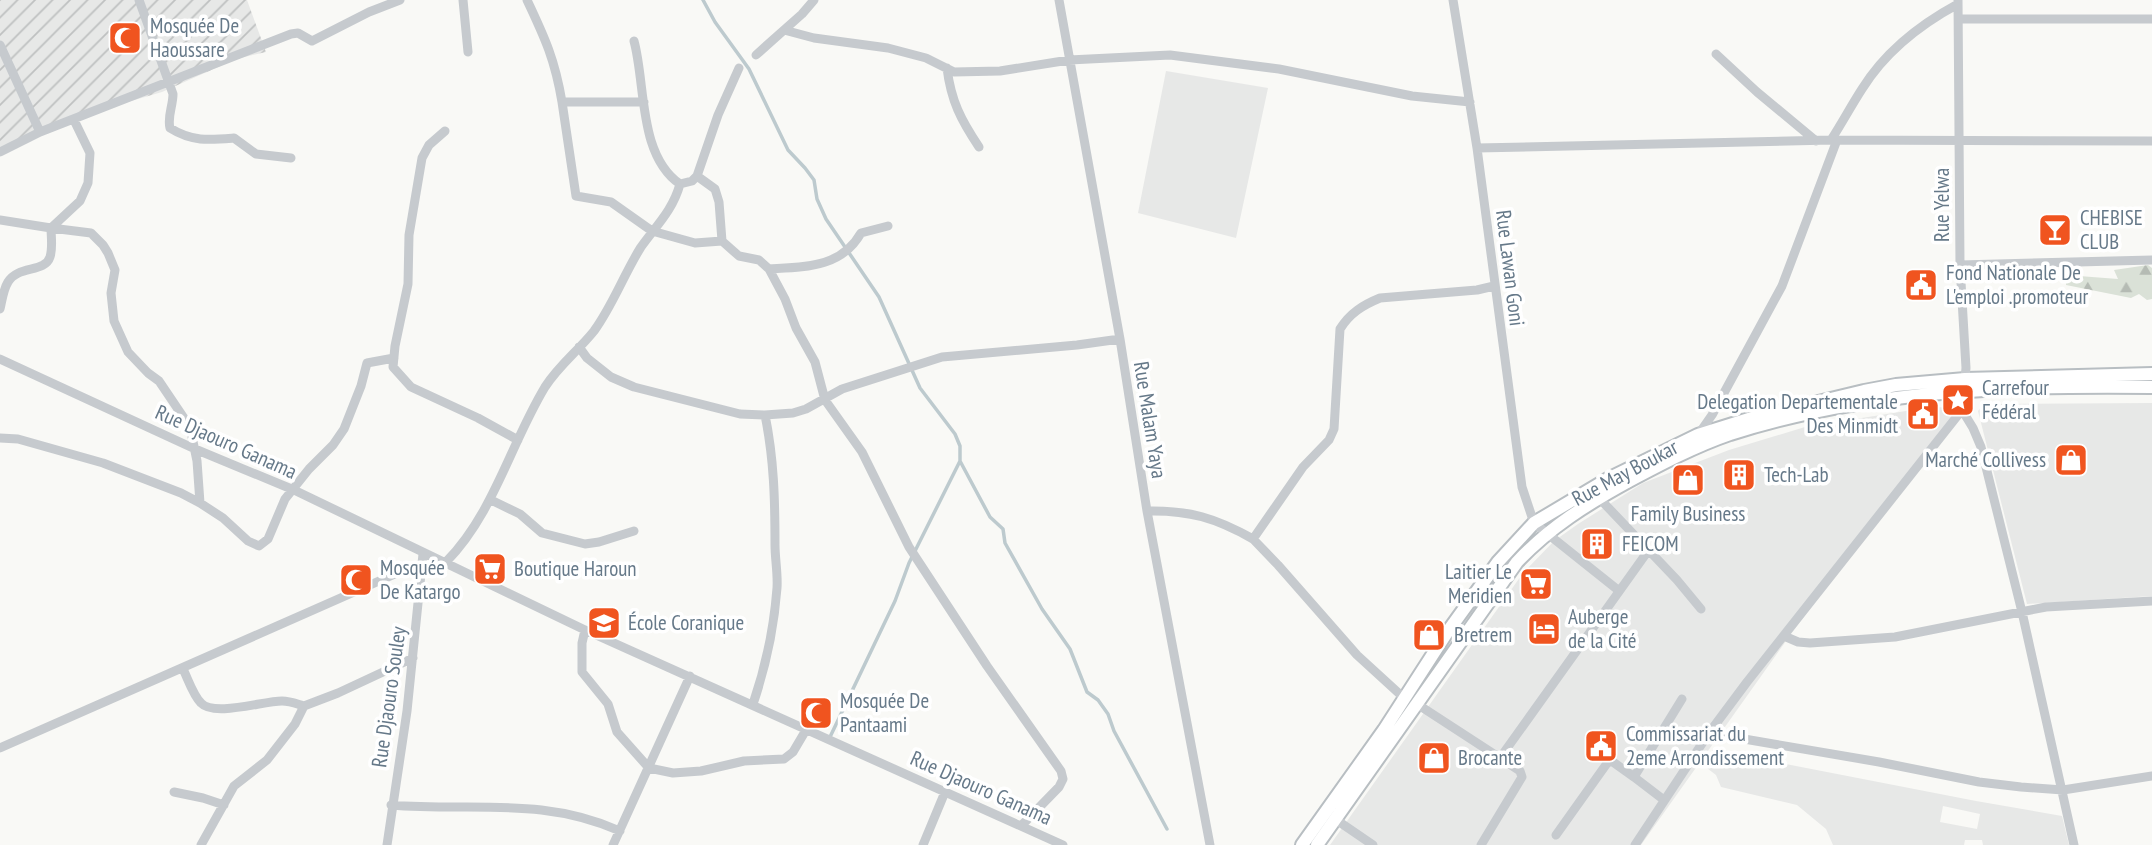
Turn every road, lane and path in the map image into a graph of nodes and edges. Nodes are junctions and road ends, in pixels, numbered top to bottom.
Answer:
1 (139, 0) edge
2 (400, 0) edge
3 (463, 0) edge
4 (527, 0) edge
5 (814, 0) edge
6 (1059, 0) edge
7 (1453, 0) edge
8 (1958, 2) edge
9 (1959, 19) junction
10 (2152, 19) edge
11 (784, 30) junction
12 (634, 41) dead end
13 (0, 45) edge
14 (467, 52) dead end
15 (756, 54) dead end
16 (1716, 54) dead end
17 (1069, 60) junction
18 (739, 68) dead end
19 (947, 68) junction
20 (170, 82) junction
21 (562, 102) junction
22 (644, 102) junction
23 (1470, 102) junction
24 (74, 120) junction
25 (444, 131) dead end
26 (40, 132) junction
27 (1834, 140) junction
28 (1816, 141) junction
29 (1959, 141) junction
30 (2152, 141) edge
31 (979, 147) dead end
32 (1477, 148) junction
33 (0, 152) edge
34 (291, 158) dead end
35 (696, 176) junction
36 (680, 184) junction
37 (0, 220) edge
38 (888, 226) dead end
39 (51, 228) junction
40 (652, 231) junction
41 (722, 241) junction
42 (2152, 260) edge
43 (1960, 265) junction
44 (769, 269) junction
45 (1494, 286) junction
46 (0, 309) edge
47 (1120, 339) junction
48 (579, 347) junction
49 (394, 358) junction
50 (0, 359) edge
51 (2152, 374) edge
52 (1965, 384) junction
53 (2152, 387) edge
54 (825, 400) junction
55 (1962, 410) junction
56 (765, 415) junction
57 (1698, 435) junction
58 (0, 438) edge
59 (518, 440) junction
60 (195, 449) junction
61 (294, 491) junction
62 (1599, 498) junction
63 (491, 500) junction
64 (200, 503) junction
65 (1147, 511) junction
66 (1534, 523) junction
67 (634, 531) dead end
68 (1546, 533) junction
69 (1253, 539) junction
70 (1648, 551) junction
71 (423, 554) junction
72 (446, 563) junction
73 (423, 571) junction
74 (1618, 590) junction
75 (2152, 601) edge
76 (1701, 610) dead end
77 (2022, 612) junction
78 (585, 630) junction
79 (1784, 636) junction
80 (413, 658) junction
81 (183, 668) junction
82 (690, 677) junction
83 (1404, 698) junction
84 (1682, 699) dead end
85 (1417, 704) junction
86 (753, 705) junction
87 (304, 706) junction
88 (806, 730) junction
89 (1709, 733) junction
90 (0, 748) edge
91 (1500, 758) junction
92 (649, 768) junction
93 (1634, 776) junction
94 (2152, 776) edge
95 (2063, 790) junction
96 (174, 792) dead end
97 (945, 792) junction
98 (1664, 800) junction
99 (224, 805) junction
100 (391, 805) junction
101 (1335, 819) junction
102 (1022, 825) junction
103 (620, 831) junction
104 (1556, 835) dead end
105 (1050, 842) edge
106 (201, 845) edge
107 (387, 845) edge
108 (613, 845) edge
109 (923, 845) edge
110 (1063, 845) edge
111 (1210, 845) edge
112 (1301, 845) edge
113 (1317, 845) edge
114 (1373, 845) edge
115 (1481, 845) edge
116 (1635, 845) edge
117 (2074, 845) edge

1 - 20 street
2 - 20 street
3 - 14 street
4 - 21 street
5 - 11 street
6 - 17 street, Rue Malam Yaya
7 - 23 street, Rue Lawan Goni
8 - 9 street, Rue Yelwa
8 - 27 street
9 - 10 street
9 - 29 street, Rue Yelwa
11 - 15 street
11 - 19 street
12 - 22 street
13 - 26 street
16 - 28 street
17 - 19 street
17 - 23 street
17 - 47 street, Rue Malam Yaya
18 - 35 street
19 - 31 street
20 - 24 street
20 - 34 street
21 - 22 street
21 - 40 street
22 - 36 street
23 - 32 street, Rue Lawan Goni
24 - 26 street
24 - 39 street
25 - 49 street
26 - 33 street
27 - 28 street
27 - 29 street
27 - 57 street
28 - 32 street
29 - 30 street
29 - 43 street, Rue Yelwa
32 - 45 street, Rue Lawan Goni
35 - 36 street
35 - 41 street
36 - 40 street
37 - 39 street
38 - 44 street
39 - 46 street
39 - 60 street
40 - 41 street
40 - 48 street
41 - 44 street
42 - 43 street
43 - 52 street, Rue Yelwa
44 - 54 street
45 - 66 street, Rue Lawan Goni
45 - 69 street
47 - 54 street
47 - 65 street, Rue Malam Yaya
48 - 56 street
48 - 59 street
49 - 59 street
49 - 61 street
50 - 60 street, Rue Djaouro Ganama
51 - 52 main road, Rue May Boukar
52 - 53 main road, Rue May Boukar
52 - 55 street, Rue Yelwa
52 - 57 main road, Rue May Boukar
52 - 62 main road, Rue May Boukar
54 - 56 street
54 - 102 street
55 - 77 street
55 - 79 street
56 - 86 street
57 - 66 main road, Rue May Boukar
58 - 64 street
59 - 63 street
60 - 61 street, Rue Djaouro Ganama
60 - 64 street
61 - 64 street
61 - 71 street, Rue Djaouro Ganama
62 - 68 main road, Rue May Boukar
62 - 70 street
63 - 67 street
63 - 72 street
65 - 69 street
65 - 111 street, Rue Malam Yaya
66 - 68 street
66 - 83 main road, Rue May Boukar
68 - 74 street
68 - 85 main road, Rue May Boukar
69 - 83 street
70 - 74 street
70 - 76 street
71 - 72 street, Rue Djaouro Ganama
71 - 73 street, Rue Djaouro Souley
72 - 78 street, Rue Djaouro Ganama
73 - 80 street, Rue Djaouro Souley
73 - 81 street
74 - 91 street
75 - 77 street
77 - 79 street
77 - 95 street
78 - 82 street, Rue Djaouro Ganama
78 - 92 street
79 - 89 street
80 - 87 street
80 - 100 street, Rue Djaouro Souley
81 - 87 street
81 - 90 street
82 - 86 street, Rue Djaouro Ganama
82 - 92 street
83 - 112 main road, Rue May Boukar
84 - 93 street
85 - 91 street
85 - 101 main road, Rue May Boukar
86 - 88 street, Rue Djaouro Ganama
87 - 99 street
88 - 92 street
88 - 97 street, Rue Djaouro Ganama
89 - 95 street
89 - 98 street
91 - 115 street
92 - 103 street
93 - 98 street
93 - 104 street
94 - 95 street
95 - 117 street
96 - 99 street
97 - 102 street, Rue Djaouro Ganama
97 - 109 street
98 - 116 street
99 - 106 street
100 - 103 street
100 - 107 street, Rue Djaouro Souley
101 - 113 main road, Rue May Boukar
101 - 114 street
102 - 105 street, Rue Djaouro Ganama
103 - 108 street
105 - 110 street, Rue Djaouro Ganama

